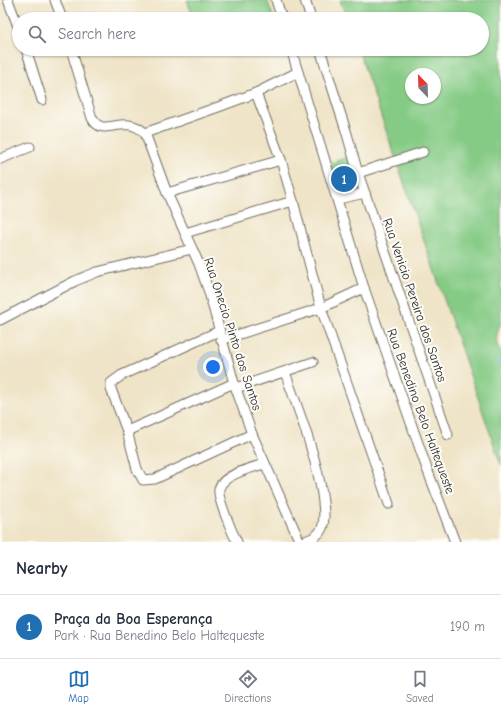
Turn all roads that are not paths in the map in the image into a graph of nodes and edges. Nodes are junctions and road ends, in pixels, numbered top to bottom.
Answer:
1 (8, 0) edge
2 (55, 0) edge
3 (276, 0) edge
4 (305, 0) edge
5 (13, 12) edge
6 (59, 12) edge
7 (280, 12) edge
8 (309, 12) edge
9 (28, 56) edge
10 (73, 56) edge
11 (293, 56) edge
12 (322, 56) edge
13 (298, 72) junction
14 (256, 93) junction
15 (42, 100) dead end
16 (145, 133) junction
17 (30, 147) dead end
18 (423, 152) dead end
19 (0, 159) edge
20 (281, 160) junction
21 (358, 173) junction
22 (167, 193) junction
23 (365, 193) junction
24 (338, 199) junction
25 (293, 201) junction
26 (185, 233) junction
27 (192, 249) junction
28 (364, 288) junction
29 (321, 308) junction
30 (0, 320) edge
31 (220, 336) junction
32 (313, 362) dead end
33 (285, 372) junction
34 (235, 385) junction
35 (127, 431) junction
36 (252, 434) junction
37 (448, 435) dead end
38 (264, 464) junction
39 (389, 504) dead end
40 (237, 542) edge
41 (300, 542) edge
42 (303, 542) edge
43 (455, 542) edge

1 - 5 street
2 - 6 street
3 - 7 street
4 - 8 street
9 - 15 street
10 - 16 street
11 - 13 street, Rua Benedino Belo Haltequeste
12 - 21 street, Rua Venicio Pereira dos Santos
13 - 14 street
13 - 24 street, Rua Benedino Belo Haltequeste
14 - 16 street
14 - 20 street
16 - 22 street, Rua Onecio Pinto dos Santos
17 - 19 street
18 - 21 street
20 - 22 street
20 - 25 street
21 - 23 street, Rua Venicio Pereira dos Santos
22 - 26 street, Rua Onecio Pinto dos Santos
23 - 24 street
23 - 37 street, Rua Venicio Pereira dos Santos
24 - 28 street, Rua Benedino Belo Haltequeste
25 - 26 street
25 - 29 street
26 - 27 street, Rua Onecio Pinto dos Santos
27 - 30 street
27 - 31 street, Rua Onecio Pinto dos Santos
28 - 29 street
28 - 43 street, Rua Benedino Belo Haltequeste
29 - 31 street
29 - 39 street
31 - 34 street, Rua Onecio Pinto dos Santos
31 - 35 street
32 - 33 street
33 - 34 street
33 - 42 street
34 - 35 street
34 - 36 street, Rua Onecio Pinto dos Santos
35 - 36 street
36 - 38 street, Rua Onecio Pinto dos Santos
38 - 40 street
38 - 41 street, Rua Onecio Pinto dos Santos

